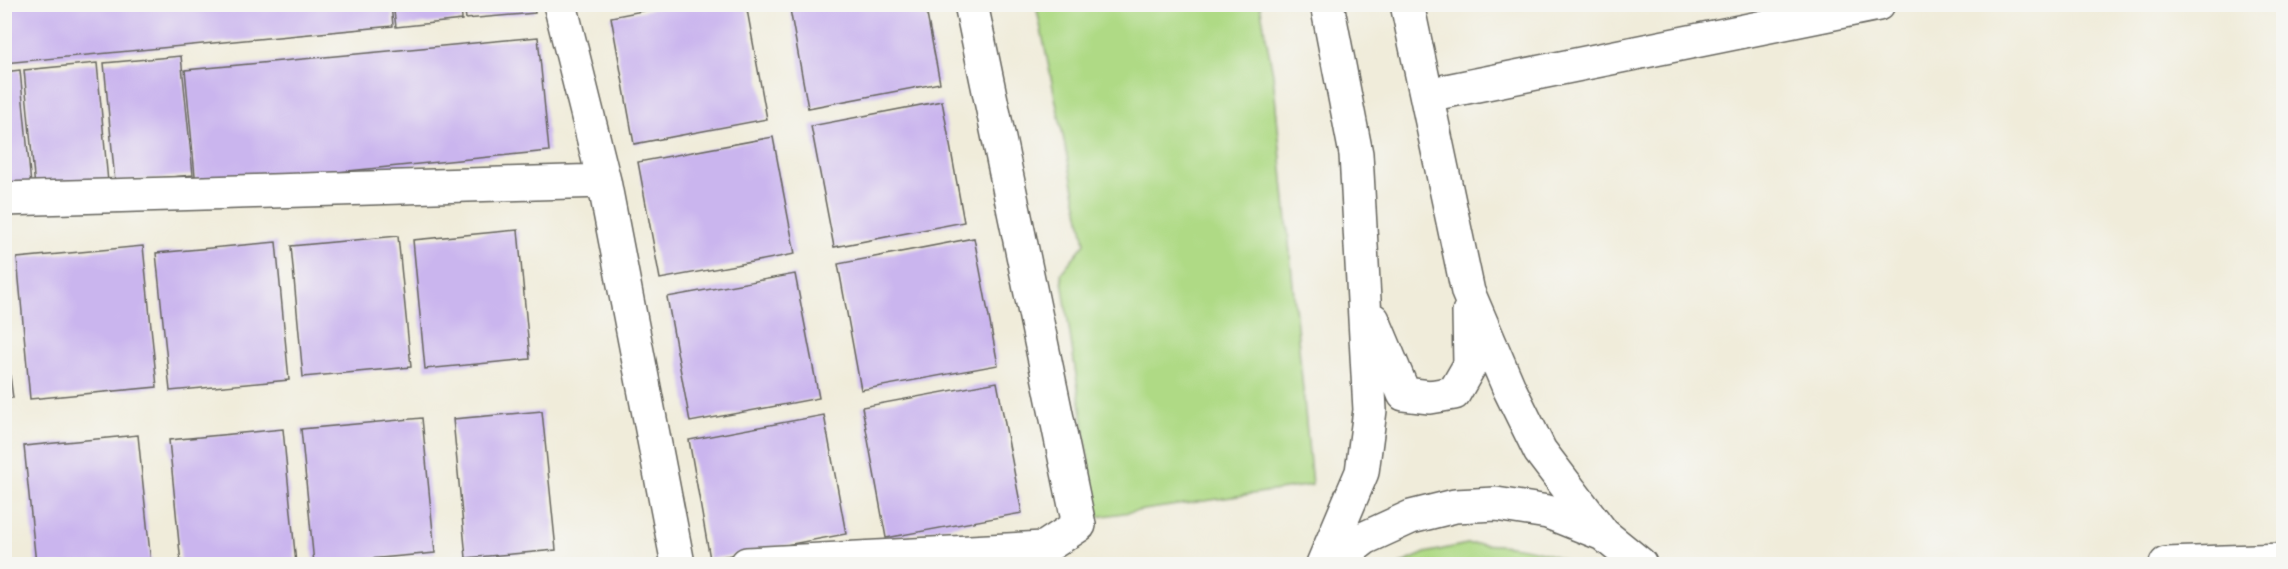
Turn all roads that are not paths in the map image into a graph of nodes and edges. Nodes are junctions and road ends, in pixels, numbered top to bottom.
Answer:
1 (560, 4) edge
2 (971, 4) edge
3 (1327, 4) edge
4 (1407, 4) edge
5 (1878, 4) edge
6 (1426, 95) junction
7 (604, 181) junction
8 (4, 199) edge
9 (1468, 292) junction
10 (1365, 299) junction
11 (1603, 534) junction
12 (2283, 560) edge
13 (678, 564) edge
14 (747, 564) edge
15 (1323, 564) edge
16 (1331, 564) edge
17 (1640, 564) edge
18 (2166, 564) edge

1 - 7 street
2 - 14 street
3 - 10 street
4 - 6 street
5 - 6 street
6 - 9 street
7 - 8 street
7 - 13 street
9 - 10 street
9 - 11 street
10 - 15 street
11 - 16 street
11 - 17 street
12 - 18 street

